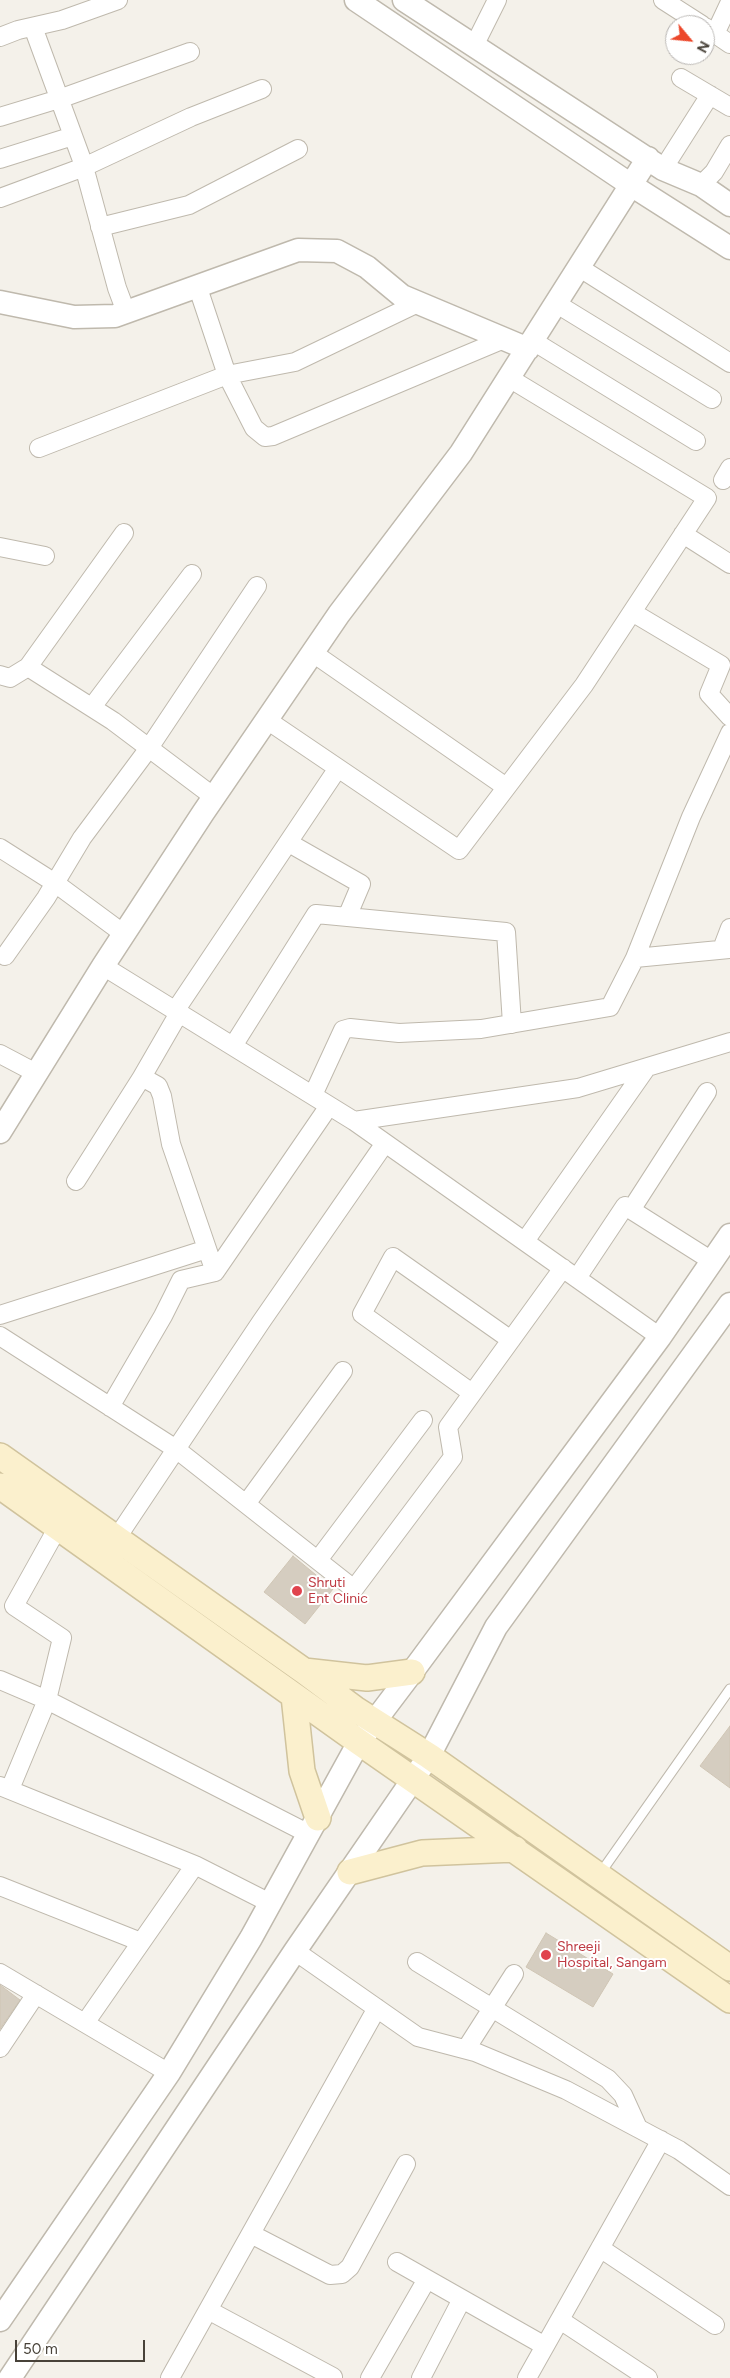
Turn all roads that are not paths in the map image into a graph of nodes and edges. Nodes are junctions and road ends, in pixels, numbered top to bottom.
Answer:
1 (118, 0) edge
2 (356, 0) edge
3 (404, 0) edge
4 (497, 0) edge
5 (663, 0) edge
6 (730, 2) edge
7 (686, 15) edge
8 (33, 27) junction
9 (715, 28) edge
10 (0, 37) edge
11 (475, 44) junction
12 (190, 52) dead end
13 (681, 78) dead end
14 (262, 89) dead end
15 (710, 95) junction
16 (59, 99) junction
17 (730, 107) edge
18 (0, 117) edge
19 (73, 136) junction
20 (730, 145) edge
21 (298, 149) dead end
22 (0, 159) edge
23 (656, 164) junction
24 (84, 168) junction
25 (631, 185) junction
26 (701, 185) junction
27 (0, 198) edge
28 (730, 205) edge
29 (100, 227) junction
30 (730, 248) edge
31 (580, 268) junction
32 (198, 288) junction
33 (0, 302) edge
34 (418, 303) junction
35 (557, 304) junction
36 (126, 312) junction
37 (504, 339) junction
38 (531, 345) junction
39 (730, 363) edge
40 (227, 375) junction
41 (509, 378) junction
42 (712, 399) dead end
43 (696, 441) dead end
44 (39, 448) dead end
45 (124, 533) dead end
46 (683, 534) junction
47 (0, 548) edge
48 (45, 556) dead end
49 (730, 564) edge
50 (192, 574) dead end
51 (257, 586) dead end
52 (632, 612) junction
53 (313, 653) junction
54 (28, 667) junction
55 (0, 675) edge
56 (92, 707) junction
57 (730, 717) edge
58 (267, 720) junction
59 (730, 733) edge
60 (149, 748) junction
61 (338, 768) junction
62 (506, 787) junction
63 (214, 797) junction
64 (289, 843) junction
65 (0, 848) edge
66 (55, 883) junction
67 (347, 917) junction
68 (730, 928) edge
69 (124, 934) junction
70 (726, 949) edge
71 (5, 956) dead end
72 (634, 958) junction
73 (103, 966) junction
74 (177, 1012) junction
75 (512, 1024) junction
76 (730, 1042) edge
77 (233, 1046) junction
78 (0, 1054) edge
79 (647, 1067) junction
80 (36, 1073) junction
81 (142, 1077) junction
82 (707, 1092) dead end
83 (312, 1095) junction
84 (329, 1106) junction
85 (354, 1121) junction
86 (0, 1132) edge
87 (385, 1143) junction
88 (76, 1181) dead end
89 (631, 1210) junction
90 (730, 1235) edge
91 (525, 1242) junction
92 (207, 1249) junction
93 (712, 1261) junction
94 (215, 1272) junction
95 (570, 1273) junction
96 (730, 1304) edge
97 (0, 1315) edge
98 (0, 1336) edge
99 (660, 1336) junction
100 (511, 1340) junction
101 (343, 1371) dead end
102 (472, 1393) junction
103 (110, 1407) junction
104 (423, 1420) dead end
105 (176, 1450) junction
106 (0, 1456) edge
107 (0, 1486) edge
108 (246, 1504) junction
109 (58, 1527) junction
110 (117, 1538) junction
111 (103, 1560) junction
112 (318, 1560) junction
113 (304, 1671) junction
114 (412, 1672) junction
115 (0, 1680) edge
116 (730, 1689) edge
117 (294, 1696) junction
118 (47, 1700) junction
119 (374, 1721) junction
120 (359, 1742) junction
121 (429, 1756) junction
122 (414, 1779) junction
123 (5, 1787) edge
124 (314, 1826) junction
125 (515, 1849) junction
126 (194, 1865) junction
127 (350, 1872) junction
128 (599, 1876) junction
129 (0, 1886) edge
130 (270, 1903) junction
131 (141, 1942) junction
132 (295, 1951) junction
133 (417, 1962) dead end
134 (730, 1968) edge
135 (0, 1973) edge
136 (514, 1974) dead end
137 (36, 1994) junction
138 (730, 2000) edge
139 (377, 2008) junction
140 (492, 2008) junction
141 (85, 2023) junction
142 (0, 2048) edge
143 (466, 2049) junction
144 (169, 2073) junction
145 (638, 2128) junction
146 (661, 2140) junction
147 (406, 2164) dead end
148 (730, 2186) edge
149 (251, 2234) junction
150 (600, 2248) junction
151 (397, 2262) dead end
152 (428, 2279) junction
153 (462, 2299) junction
154 (208, 2310) junction
155 (0, 2320) edge
156 (560, 2320) junction
157 (715, 2325) dead end
158 (545, 2346) junction
159 (10, 2378) edge
160 (170, 2378) edge
161 (333, 2378) edge
162 (370, 2378) edge
163 (421, 2378) edge
164 (527, 2378) edge
165 (648, 2378) edge

1 - 8 street
2 - 25 street
3 - 11 street
4 - 11 street
5 - 7 street
6 - 9 street
8 - 10 street
8 - 16 street
11 - 23 street
12 - 16 street
13 - 15 street
14 - 24 street
15 - 17 street
15 - 23 street
16 - 18 street
16 - 19 street
19 - 22 street
19 - 24 street
20 - 26 street
21 - 29 street
23 - 25 street
23 - 26 street
24 - 27 street
24 - 29 street
25 - 30 street
25 - 31 street
26 - 28 street
29 - 36 street
31 - 35 street
31 - 39 street
32 - 34 street
32 - 36 street
32 - 40 street
33 - 36 street
34 - 37 street
34 - 40 street
35 - 38 street
35 - 42 street
37 - 38 street
37 - 40 street
38 - 41 street
38 - 43 street
40 - 44 street
41 - 46 street
41 - 53 street
45 - 54 street
46 - 49 street
46 - 52 street
47 - 48 street
50 - 56 street
51 - 60 street
52 - 57 street
52 - 62 street
53 - 58 street
53 - 62 street
54 - 55 street
54 - 56 street
56 - 60 street
58 - 61 street
58 - 63 street
59 - 72 street
60 - 63 street
60 - 66 street
61 - 62 street
61 - 64 street
63 - 69 street
64 - 67 street
64 - 74 street
65 - 66 street
66 - 69 street
66 - 71 street
67 - 75 street
67 - 77 street
68 - 70 street
69 - 73 street
70 - 72 street
72 - 75 street
73 - 74 street
73 - 80 street
74 - 77 street
74 - 81 street
75 - 83 street
76 - 79 street
77 - 83 street
78 - 80 street
79 - 85 street
79 - 91 street
80 - 86 street
81 - 88 street
81 - 92 street
82 - 89 street
83 - 84 street
84 - 85 street
84 - 94 street
85 - 87 street
87 - 91 street
87 - 105 street
89 - 93 street
89 - 95 street
90 - 93 street
91 - 95 street
92 - 94 street
92 - 97 street
93 - 99 street
94 - 103 street
95 - 99 street
95 - 100 street
96 - 121 street
98 - 103 street
99 - 114 street
100 - 102 street
100 - 102 street
101 - 108 street
102 - 112 street
103 - 105 street
104 - 112 street
105 - 108 street
105 - 110 street
106 - 110 main road
107 - 109 main road
108 - 112 street
109 - 111 main road
109 - 118 street
110 - 111 street
110 - 113 main road
111 - 117 main road
113 - 114 main road
113 - 119 main road
114 - 119 street
115 - 118 street
116 - 128 lane
117 - 120 main road
117 - 124 main road
118 - 123 street
118 - 124 street
119 - 120 street
119 - 121 main road
120 - 122 main road
120 - 124 street
121 - 122 street
121 - 128 main road
122 - 125 main road
122 - 127 street
123 - 126 street
124 - 130 street
125 - 127 main road
125 - 138 main road
126 - 130 street
126 - 131 street
127 - 132 street
128 - 134 main road
129 - 131 street
130 - 144 street
131 - 141 street
132 - 139 street
132 - 159 street
133 - 140 street
135 - 137 street
136 - 140 street
137 - 141 street
137 - 142 street
139 - 143 street
139 - 149 street
140 - 143 street
140 - 145 street
141 - 144 street
143 - 145 street
144 - 155 street
145 - 146 street
146 - 148 street
146 - 150 street
147 - 149 street
149 - 154 street
150 - 156 street
150 - 157 street
151 - 152 street
152 - 153 street
152 - 162 street
153 - 158 street
153 - 163 street
154 - 160 street
154 - 161 street
156 - 158 street
156 - 165 street
158 - 164 street

